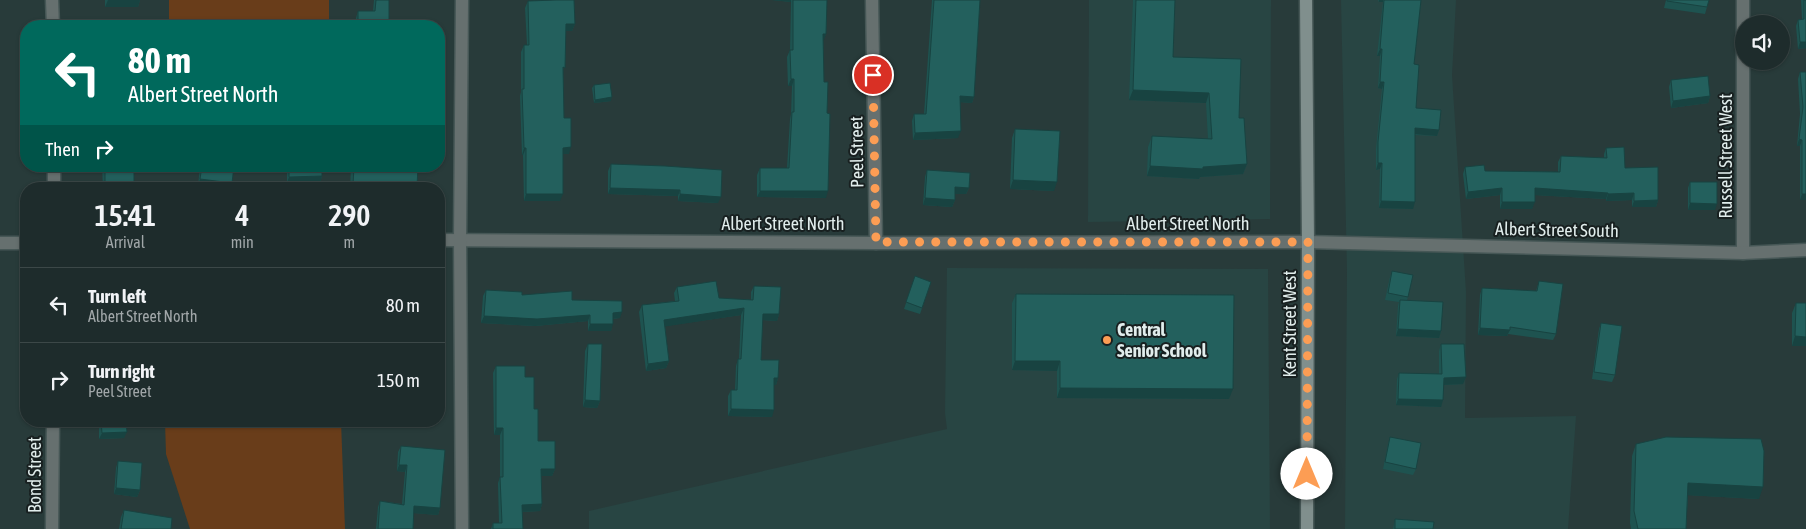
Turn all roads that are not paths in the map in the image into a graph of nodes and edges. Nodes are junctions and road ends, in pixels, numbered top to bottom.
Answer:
1 (52, 0) edge
2 (462, 0) edge
3 (872, 0) edge
4 (1306, 0) edge
5 (1743, 0) edge
6 (53, 20) edge
7 (445, 240) edge
8 (460, 240) junction
9 (876, 242) junction
10 (1308, 242) junction
11 (0, 243) edge
12 (20, 243) edge
13 (1806, 250) edge
14 (1743, 253) junction
15 (53, 427) edge
16 (52, 529) edge
17 (462, 529) edge
18 (1307, 529) edge

1 - 6 street
2 - 8 street
3 - 9 street, Peel Street
4 - 10 main road, Kent Street West
5 - 14 street, Russell Street West
7 - 8 street, Albert Street North
8 - 9 street, Albert Street North
8 - 17 street
9 - 10 street, Albert Street North
10 - 14 street, Albert Street South
10 - 18 main road, Kent Street West
11 - 12 street
13 - 14 street, Albert Street South
15 - 16 street, Bond Street

